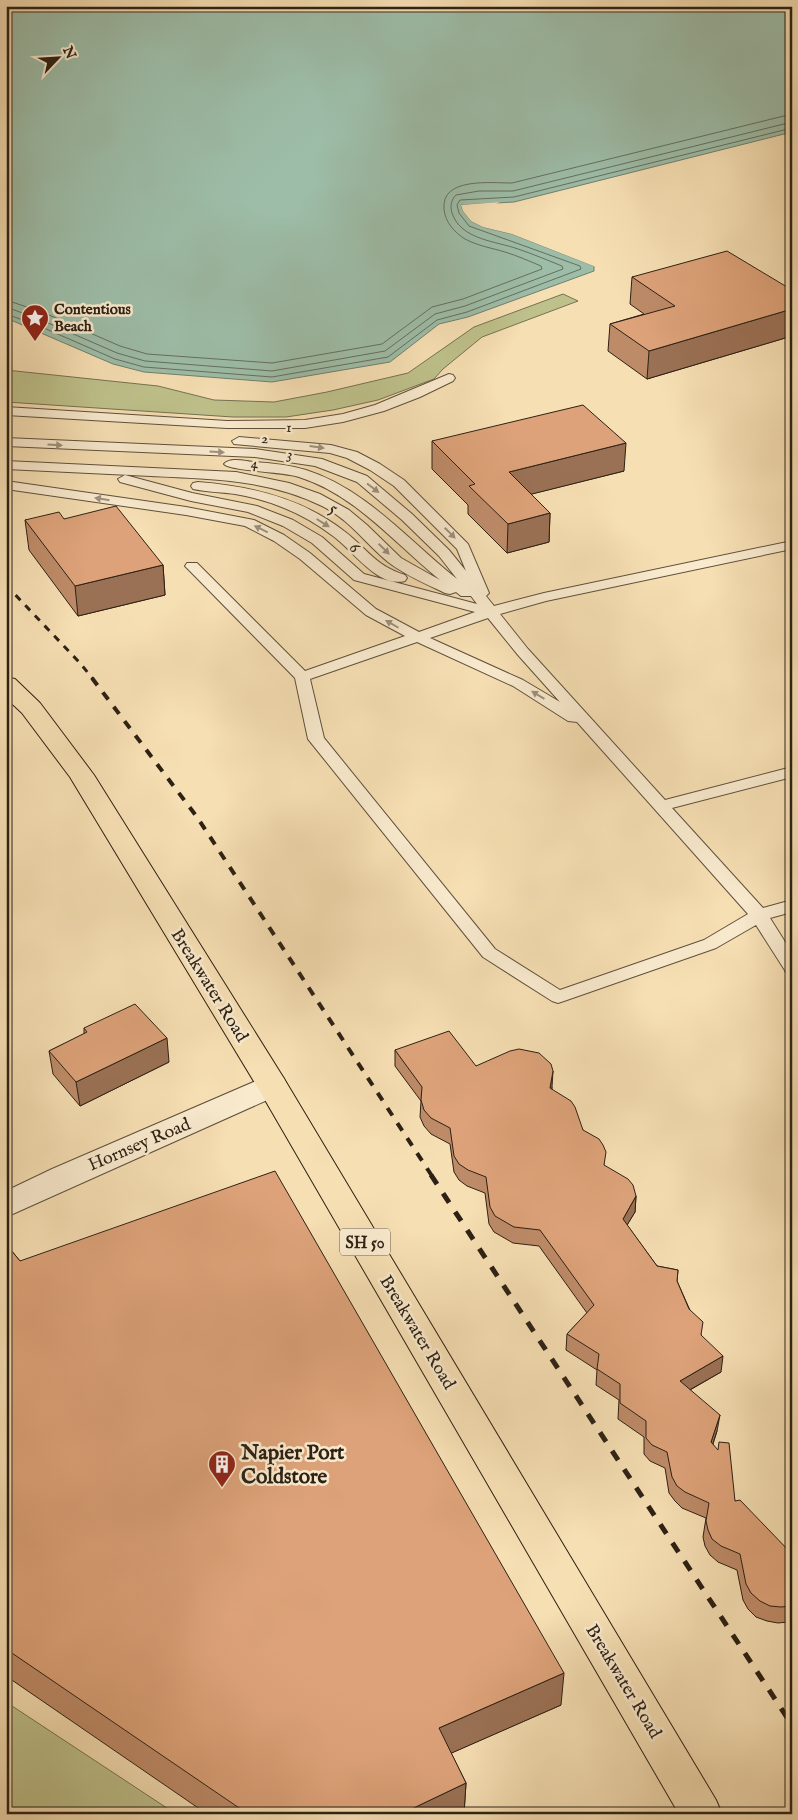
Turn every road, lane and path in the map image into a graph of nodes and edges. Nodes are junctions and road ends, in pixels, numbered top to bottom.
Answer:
1 (449, 378) dead end
2 (6, 411) edge
3 (6, 432) edge
4 (6, 442) edge
5 (6, 453) edge
6 (6, 465) edge
7 (72, 468) junction
8 (6, 485) edge
9 (792, 545) edge
10 (192, 566) dead end
11 (490, 612) junction
12 (417, 637) junction
13 (302, 677) junction
14 (6, 684) edge
15 (593, 730) junction
16 (792, 772) edge
17 (661, 806) junction
18 (792, 906) edge
19 (759, 915) junction
20 (792, 968) edge
21 (272, 1086) junction
22 (6, 1205) edge
23 (702, 1814) edge

1 - 2 lane
3 -> 11 lane, 1
4 -> 11 lane, 2
5 - 11 lane, 3
6 - 7 lane, 4
7 -> 11 lane, 6
7 -> 11 lane, 4
12 -> 8 lane
9 - 11 lane
10 - 13 lane
11 - 12 lane
11 - 15 lane
12 - 13 lane
15 -> 12 lane
13 - 19 lane
14 - 21 highway, Breakwater Road / SH 50
15 - 17 lane
16 - 17 lane
17 - 19 lane
18 - 19 lane
19 - 20 lane
21 - 22 street, Hornsey Road
21 - 23 highway, Breakwater Road / SH 50

